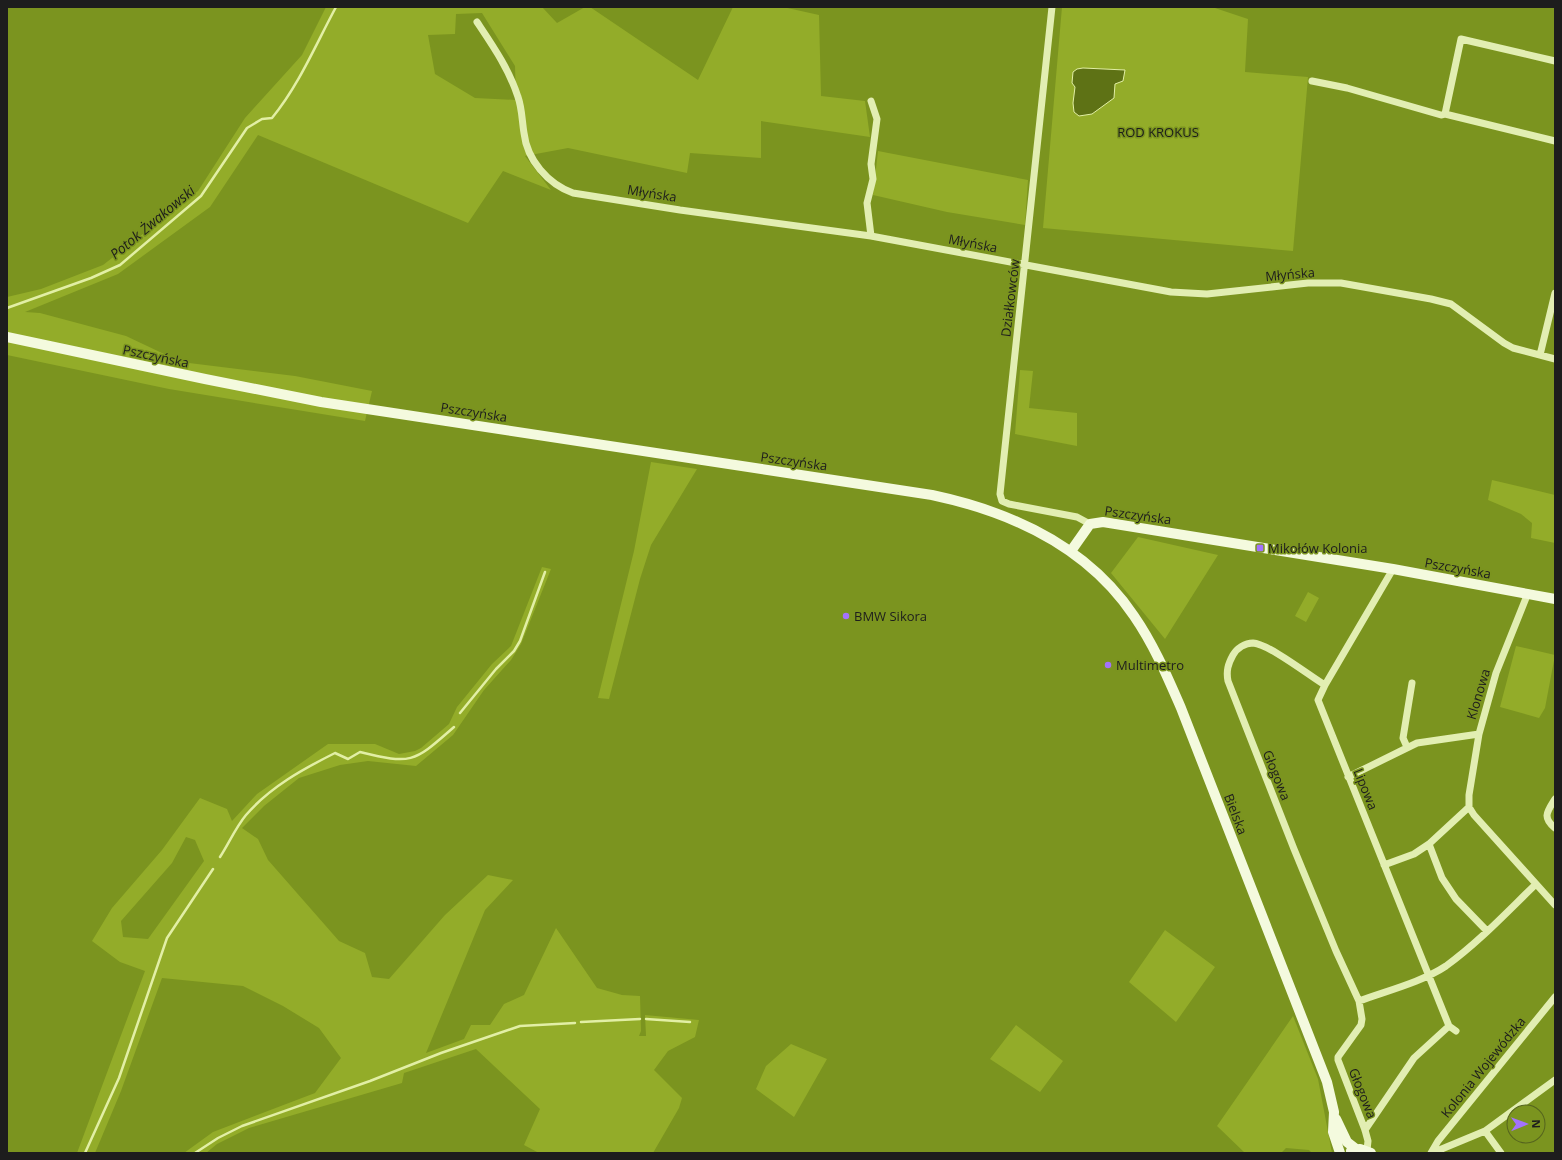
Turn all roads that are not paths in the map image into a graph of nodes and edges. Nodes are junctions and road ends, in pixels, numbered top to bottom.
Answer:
1 (1052, 7) edge
2 (477, 22) dead end
3 (1555, 61) edge
4 (1312, 81) dead end
5 (871, 101) dead end
6 (1445, 114) junction
7 (1555, 141) edge
8 (871, 236) junction
9 (1026, 265) junction
10 (1555, 294) edge
11 (7, 338) edge
12 (1540, 355) junction
13 (1555, 359) edge
14 (1090, 524) junction
15 (1071, 551) junction
16 (1393, 569) junction
17 (1528, 593) junction
18 (1555, 599) edge
19 (1412, 683) dead end
20 (1325, 685) junction
21 (1479, 734) junction
22 (1407, 747) junction
23 (1348, 777) junction
24 (1555, 799) edge
25 (1469, 807) junction
26 (1555, 828) edge
27 (1429, 844) junction
28 (1384, 865) junction
29 (1536, 884) junction
30 (1555, 905) edge
31 (1487, 931) junction
32 (1429, 975) junction
33 (1555, 997) edge
34 (1359, 1002) junction
35 (1449, 1026) junction
36 (1456, 1031) dead end
37 (1555, 1080) edge
38 (1334, 1112) junction
39 (1365, 1130) junction
40 (1485, 1131) junction
41 (1351, 1151) edge
42 (1369, 1152) edge
43 (1340, 1153) edge
44 (1431, 1153) edge
45 (1501, 1153) edge

1 - 9 street, Działkowców
2 - 8 street, Młyńska
3 - 6 street
4 - 6 street
5 - 8 street
6 - 7 street
8 - 9 street, Młyńska
9 - 12 street, Młyńska
9 - 14 street, Działkowców
10 - 12 street
11 - 15 main road, Pszczyńska
12 - 13 street, Młyńska
14 - 15 main road, Pszczyńska
14 - 16 main road, Pszczyńska
15 - 38 main road, Bielska
16 - 17 main road, Pszczyńska
16 - 20 street, Lipowa
17 - 18 main road, Pszczyńska
17 - 21 street, Klonowa
19 - 22 street
20 - 23 street, Lipowa
20 - 34 street, Głogowa
21 - 22 street
21 - 25 street, Klonowa
22 - 23 street
23 - 28 street, Lipowa
24 - 26 street
25 - 27 street
25 - 29 street
27 - 28 street
27 - 31 street
28 - 32 street, Lipowa
29 - 30 street
29 - 31 street
31 - 32 street
32 - 34 street
32 - 35 street, Lipowa
33 - 44 street, Kolonia Wojewódzka
34 - 39 street, Głogowa
35 - 36 street
35 - 39 street
37 - 40 street
38 - 41 main road, Bielska
38 - 43 main road, Bielska
39 - 42 street
40 - 44 street
40 - 45 street
41 - 42 main road

